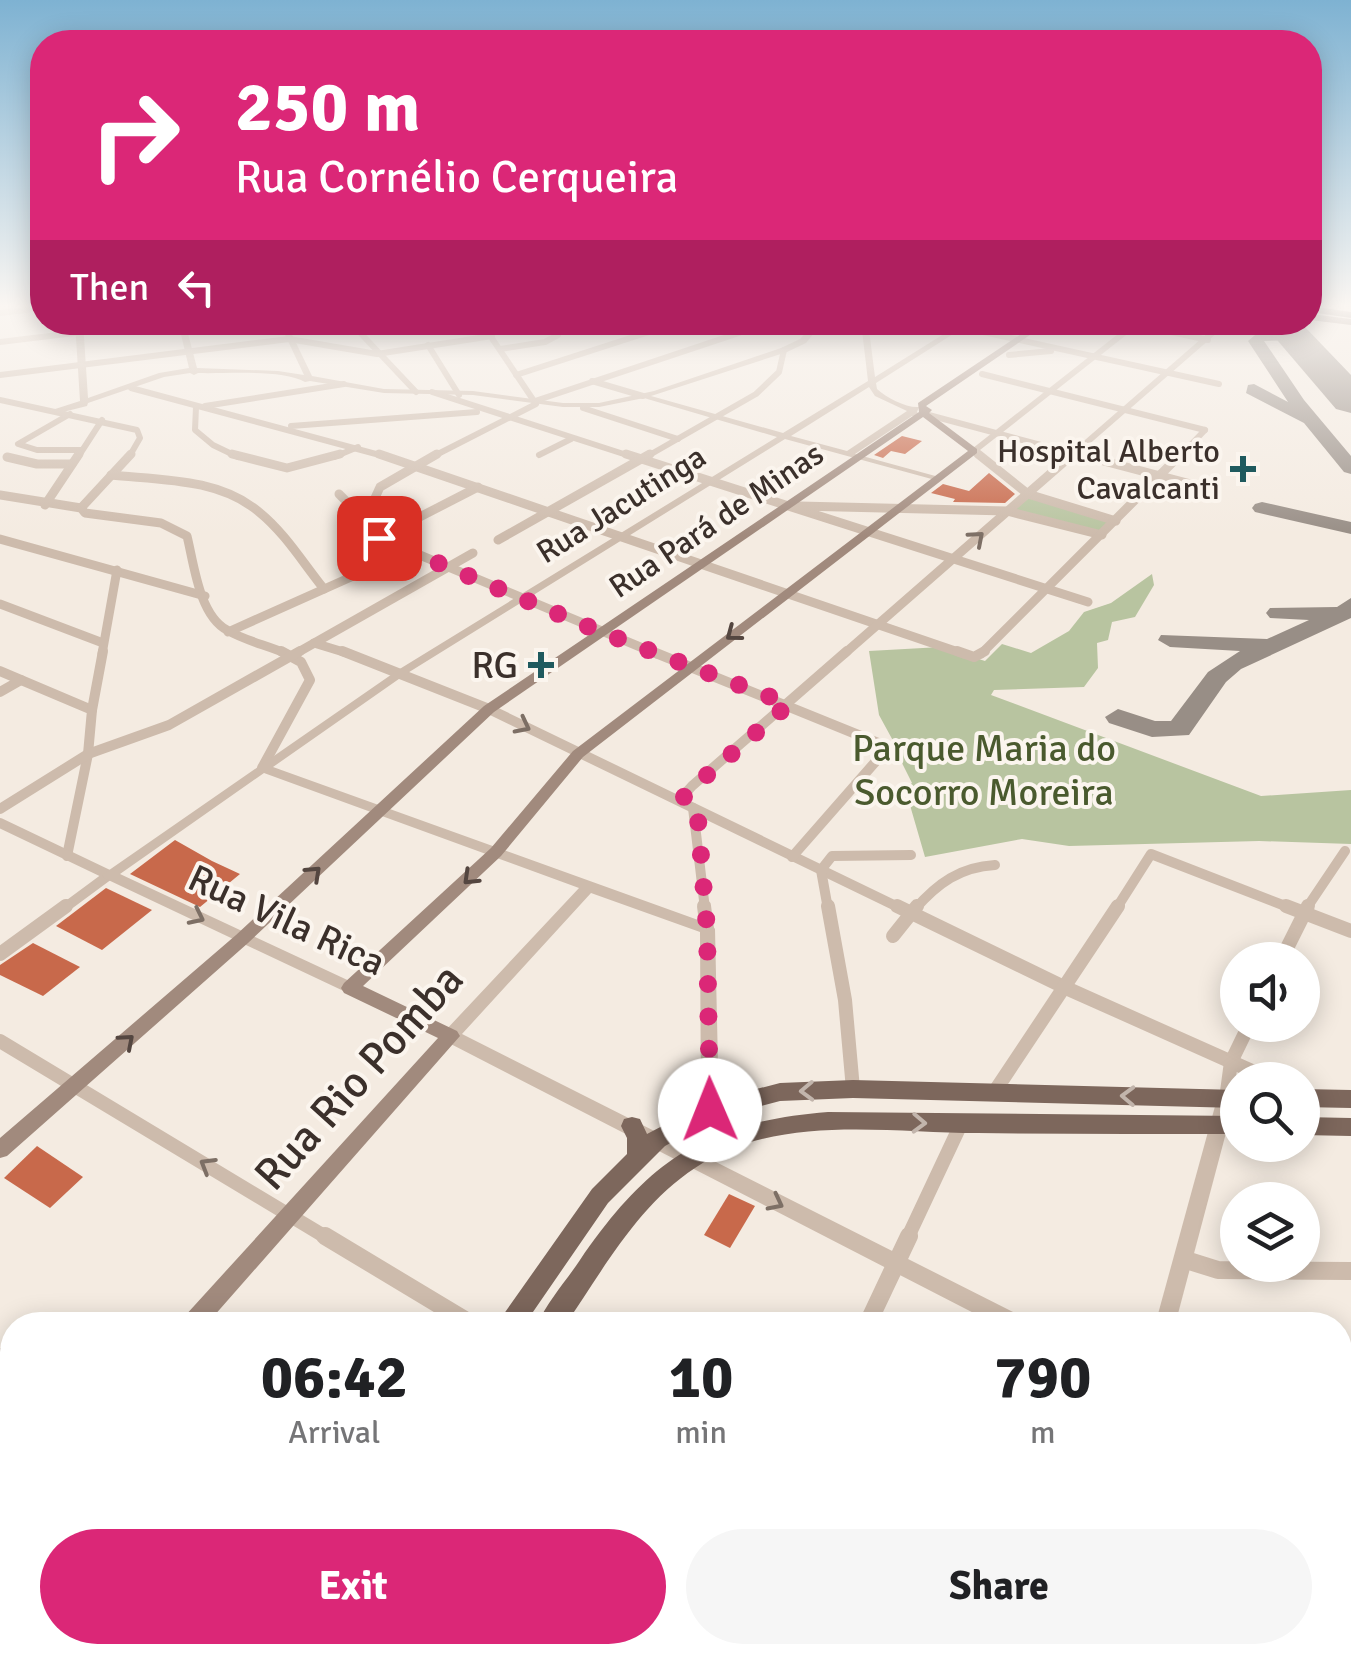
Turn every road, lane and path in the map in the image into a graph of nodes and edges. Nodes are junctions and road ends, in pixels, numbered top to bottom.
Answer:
1 (84, 381) edge
2 (146, 381) edge
3 (159, 381) edge
4 (315, 381) edge
5 (404, 381) edge
6 (450, 381) edge
7 (520, 381) edge
8 (592, 381) joint
9 (694, 381) edge
10 (771, 381) edge
11 (871, 381) joint
12 (965, 381) edge
13 (971, 381) edge
14 (1008, 381) edge
15 (1063, 381) edge
16 (1161, 381) edge
17 (1204, 381) edge
18 (1219, 384) dead end
19 (341, 386) junction
20 (131, 388) junction
21 (1049, 391) junction
22 (416, 392) junction
23 (432, 393) junction
24 (458, 394) junction
25 (649, 396) junction
26 (0, 400) edge
27 (84, 402) junction
28 (536, 402) junction
29 (197, 407) junction
30 (583, 408) junction
31 (1128, 410) junction
32 (64, 412) junction
33 (486, 412) junction
34 (920, 412) junction
35 (720, 417) junction
36 (102, 420) junction
37 (509, 420) junction
38 (281, 426) junction
39 (997, 432) junction
40 (785, 436) junction
41 (571, 439) junction
42 (678, 439) junction
43 (21, 446) junction
44 (358, 447) junction
45 (81, 450) junction
46 (974, 451) junction
47 (855, 454) junction
48 (1074, 454) junction
49 (539, 455) dead end
50 (3, 458) edge
51 (640, 460) junction
52 (72, 464) junction
53 (414, 465) junction
54 (112, 475) junction
55 (1160, 475) junction
56 (936, 479) junction
57 (710, 482) junction
58 (478, 487) junction
59 (1206, 488) dead end
60 (340, 494) dead end
61 (1028, 494) junction
62 (0, 495) edge
63 (44, 505) junction
64 (785, 506) junction
65 (81, 508) junction
66 (898, 508) junction
67 (548, 511) junction
68 (1007, 512) junction
69 (365, 520) junction
70 (1116, 521) junction
71 (406, 524) dead end
72 (866, 533) junction
73 (1102, 535) junction
74 (620, 537) junction
75 (0, 539) edge
76 (498, 540) dead end
77 (407, 552) junction
78 (473, 553) dead end
79 (952, 560) junction
80 (699, 564) junction
81 (445, 568) junction
82 (117, 570) junction
83 (324, 589) junction
84 (1047, 590) junction
85 (786, 594) junction
86 (205, 596) junction
87 (520, 599) junction
88 (1088, 602) dead end
89 (0, 604) edge
90 (877, 626) junction
91 (228, 632) junction
92 (601, 632) junction
93 (103, 642) junction
94 (314, 643) junction
95 (291, 655) junction
96 (692, 665) junction
97 (0, 671) edge
98 (402, 672) junction
99 (20, 680) junction
100 (0, 692) edge
101 (789, 704) junction
102 (490, 709) junction
103 (92, 710) junction
104 (880, 742) joint
105 (271, 744) junction
106 (290, 749) junction
107 (88, 754) junction
108 (578, 754) junction
109 (262, 768) junction
110 (689, 805) junction
111 (0, 809) edge
112 (380, 812) junction
113 (0, 823) edge
114 (1345, 851) dead end
115 (496, 852) junction
116 (910, 855) dead end
117 (67, 856) junction
118 (792, 857) junction
119 (995, 865) dead end
120 (820, 870) junction
121 (109, 875) junction
122 (589, 886) junction
123 (911, 912) junction
124 (1304, 912) junction
125 (707, 929) junction
126 (1351, 931) edge
127 (893, 936) dead end
128 (242, 939) junction
129 (1289, 942) edge
130 (0, 954) edge
131 (350, 988) junction
132 (1066, 988) junction
133 (450, 1036) junction
134 (0, 1041) edge
135 (1241, 1042) edge
136 (1231, 1062) joint
137 (76, 1086) junction
138 (853, 1089) junction
139 (994, 1091) junction
140 (1220, 1098) edge
141 (1320, 1098) edge
142 (1351, 1099) edge
143 (710, 1110) junction
144 (961, 1124) junction
145 (1220, 1125) edge
146 (632, 1126) junction
147 (1320, 1126) edge
148 (1351, 1127) edge
149 (658, 1139) junction
150 (1220, 1146) edge
151 (0, 1150) edge
152 (639, 1158) junction
153 (689, 1159) junction
154 (290, 1216) junction
155 (1183, 1259) junction
156 (895, 1264) junction
157 (1351, 1271) edge
158 (204, 1312) edge
159 (450, 1312) edge
160 (517, 1312) edge
161 (559, 1312) edge
162 (872, 1312) edge
163 (992, 1312) edge
164 (1168, 1312) edge

1 - 27 street
2 - 27 street
3 - 20 street
4 - 19 street
5 - 22 street
6 - 24 street
7 - 28 street
8 - 25 street
8 - 28 street
9 - 25 street
10 - 35 street
11 - 34 street
11 - 40 street, Rua Jacutinga
12 - 34 main road, Rua Pará de Minas
13 - 34 main road, Rua Pará de Minas
14 - 21 street
15 - 21 street
16 - 31 street
17 - 18 street
19 - 22 street
19 - 23 street
19 - 29 street
20 - 27 street
20 - 29 street
21 - 31 street
21 - 39 street
22 - 23 street
23 - 24 street
23 - 33 street
24 - 28 street
25 - 28 street
25 - 30 street
25 - 35 street
26 - 32 street
27 - 32 street
27 - 32 street
28 - 30 street
28 - 37 street
29 - 38 street
29 - 44 street
30 - 42 street
31 - 48 street
31 - 55 street
32 - 36 street
32 - 43 street
33 - 37 street
33 - 38 street
34 - 39 street
34 - 46 main road
34 - 47 main road, Rua Pará de Minas
35 - 40 street
35 - 42 street
36 - 45 street
36 - 54 street
37 - 41 street
37 - 53 street
38 - 44 street
39 - 46 street
39 - 48 street
40 - 47 street
40 - 57 street, Rua Jacutinga
41 - 49 street
41 - 51 street
42 - 51 street
43 - 45 street
43 - 50 street
44 - 53 street
45 - 52 street
46 - 56 main road
46 - 61 street
47 - 56 street
47 - 64 main road, Rua Pará de Minas
48 - 55 street
48 - 61 street
50 - 52 street
51 - 57 street
51 - 67 street
52 - 63 street
53 - 58 street
53 - 69 street
54 - 65 street
54 - 83 street
55 - 59 street
55 - 70 street
56 - 66 main road
57 - 64 street
57 - 74 street, Rua Jacutinga
58 - 67 street
58 - 71 street
60 - 69 street
61 - 68 street
61 - 70 street
62 - 63 street
63 - 65 street
64 - 66 street
64 - 72 street
64 - 80 main road, Rua Pará de Minas
65 - 86 street
66 - 68 street
66 - 72 main road
67 - 74 street
67 - 76 street
68 - 73 street
79 -> 68 street
69 - 77 street
70 - 73 street
72 - 79 street
72 - 85 main road
73 - 84 street
74 - 80 street
74 - 87 street, Rua Jacutinga
75 - 82 street
77 - 81 street
77 - 83 street
78 - 81 street
79 - 84 street
79 - 90 street
80 - 85 street
80 - 92 main road, Rua Pará de Minas
81 - 87 street
81 - 94 street
82 - 86 street
82 - 93 street
83 - 91 street
84 - 88 street
84 - 90 street
85 - 90 street
85 -> 96 main road
86 - 91 street
87 - 92 street
87 - 98 street, Rua Jacutinga
89 - 93 street
90 - 101 street
91 - 95 street
92 - 96 street
92 - 102 main road, Rua Pará de Minas
93 - 103 street
94 - 95 street
94 - 98 street
95 - 105 street
95 - 107 street
96 - 101 street
96 - 108 main road
97 - 99 street
98 - 102 street
98 - 106 street, Rua Jacutinga
99 - 100 street
99 - 103 street
101 - 104 street
101 - 110 street
102 -> 108 street
102 - 112 main road, Rua Pará de Minas
103 - 107 street
104 - 118 street
105 - 106 street
105 - 109 street
106 - 109 street, Rua Jacutinga
107 - 111 street
107 - 117 street
108 - 110 street
108 - 115 main road
109 - 112 street
109 - 121 street, Rua Jacutinga
110 - 118 street
110 - 125 street
112 - 115 street
128 -> 112 main road, Rua Pará de Minas
113 - 117 street, Rua Vila Rica
114 - 124 street
115 - 122 street
115 -> 131 main road
116 - 120 street
117 - 121 street, Rua Vila Rica
118 - 120 street
119 - 123 street
120 - 123 street
120 - 138 street
121 -> 128 street, Rua Vila Rica
121 - 130 street
122 - 125 street
122 - 133 street, Rua Rio Pomba
123 - 127 street
123 - 132 street
124 - 126 street
124 - 129 street
124 - 132 street
125 - 143 street
128 - 131 street, Rua Vila Rica
137 -> 128 main road, Rua Pará de Minas
131 - 133 main road, Rua Vila Rica
132 - 136 street
132 - 139 street
133 - 146 street, Rua Vila Rica
133 - 154 main road, Rua Rio Pomba
134 - 137 street
135 - 136 street
137 - 151 main road, Rua Pará de Minas
154 -> 137 street
138 - 139 main road
138 -> 143 main road
140 -> 139 main road
141 - 142 main road
143 - 149 main road
144 - 145 main road
153 -> 144 main road
144 - 156 street
146 - 149 street, Rua Vila Rica
146 - 152 main road
147 - 148 main road
149 - 152 main road
149 - 153 street, Rua Vila Rica
150 - 155 street
152 - 160 main road
153 -> 156 street, Rua Vila Rica
153 - 161 main road
154 - 158 main road, Rua Rio Pomba
154 - 159 street
155 - 157 street
155 - 164 street
156 - 162 street
156 - 163 street, Rua Vila Rica

